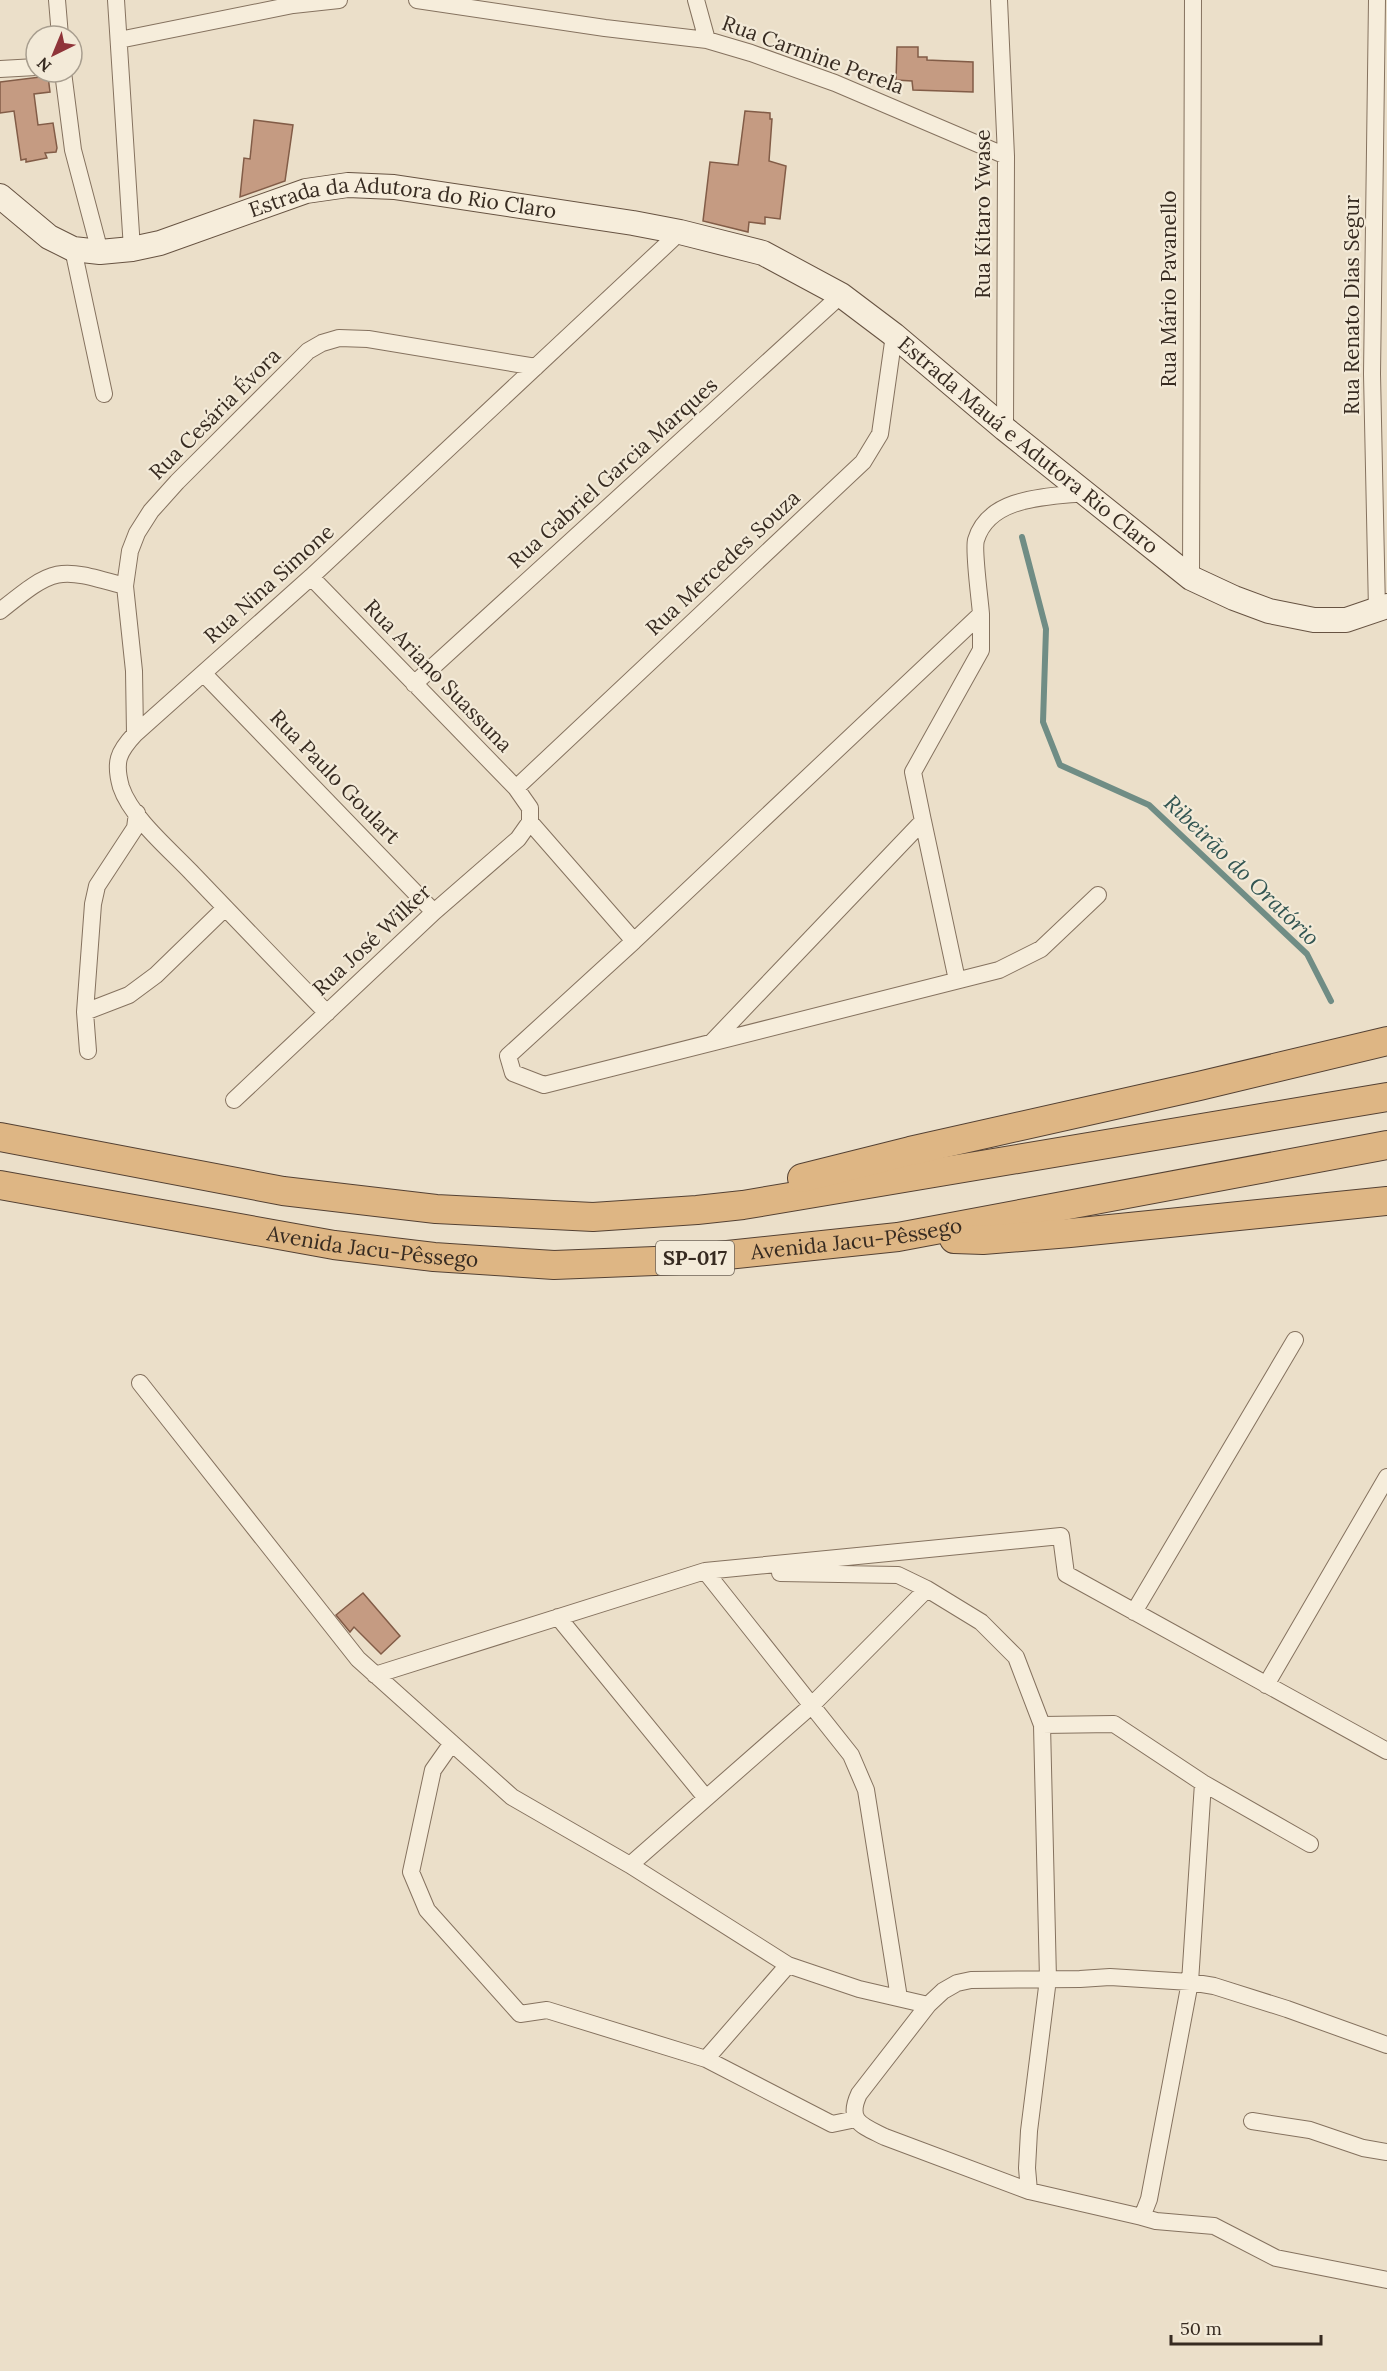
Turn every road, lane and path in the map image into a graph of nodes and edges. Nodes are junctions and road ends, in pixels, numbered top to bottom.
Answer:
1 (57, 0) edge
2 (116, 0) edge
3 (339, 0) edge
4 (417, 0) edge
5 (696, 0) edge
6 (999, 0) edge
7 (1193, 0) edge
8 (1377, 0) edge
9 (59, 24) edge
10 (119, 40) junction
11 (707, 40) junction
12 (24, 68) edge
13 (0, 69) edge
14 (65, 84) edge
15 (1006, 156) junction
16 (0, 196) edge
17 (680, 232) junction
18 (73, 249) junction
19 (132, 249) junction
20 (100, 252) junction
21 (841, 295) junction
22 (894, 335) junction
23 (536, 367) junction
24 (104, 394) dead end
25 (1005, 429) junction
26 (1085, 494) junction
27 (311, 577) junction
28 (1191, 578) junction
29 (125, 586) junction
30 (1382, 608) edge
31 (0, 611) edge
32 (981, 614) junction
33 (204, 674) junction
34 (414, 684) junction
35 (135, 734) junction
36 (516, 788) junction
37 (137, 813) junction
38 (530, 815) junction
39 (923, 821) junction
40 (1098, 895) dead end
41 (225, 908) junction
42 (435, 912) junction
43 (634, 941) junction
44 (957, 980) junction
45 (85, 1011) junction
46 (327, 1013) junction
47 (1387, 1041) edge
48 (712, 1043) junction
49 (88, 1051) dead end
50 (1387, 1097) edge
51 (234, 1100) dead end
52 (0, 1137) edge
53 (1387, 1145) edge
54 (0, 1185) edge
55 (1387, 1201) edge
56 (743, 1205) junction
57 (898, 1237) junction
58 (1295, 1340) dead end
59 (140, 1383) dead end
60 (1387, 1477) edge
61 (705, 1571) junction
62 (927, 1589) junction
63 (1134, 1612) junction
64 (558, 1617) junction
65 (375, 1675) junction
66 (1266, 1685) junction
67 (811, 1706) junction
68 (1042, 1725) junction
69 (452, 1743) junction
70 (1387, 1752) edge
71 (1203, 1783) junction
72 (706, 1798) junction
73 (1310, 1844) dead end
74 (630, 1865) junction
75 (788, 1965) junction
76 (1048, 1979) junction
77 (1190, 1982) junction
78 (899, 1998) junction
79 (928, 2005) junction
80 (1387, 2045) edge
81 (706, 2059) junction
82 (856, 2119) junction
83 (1252, 2121) dead end
84 (1387, 2152) edge
85 (1029, 2191) junction
86 (1142, 2217) junction
87 (1387, 2280) edge

1 - 9 street
2 - 10 street
3 - 10 street
4 - 11 street, Rua Carmine Perela
5 - 11 street
6 - 15 street, Rua Kitaro Ywase
7 - 28 street, Rua Mário Pavanello
8 - 30 street, Rua Renato Dias Segur
10 - 19 street
11 - 15 street, Rua Carmine Perela
12 - 13 street
14 - 20 street
15 - 25 street, Rua Kitaro Ywase
16 - 18 main road
17 - 19 main road, Estrada da Adutora do Rio Claro
17 - 21 main road, Estrada Mauá e Adutora Rio Claro
17 - 23 street, Rua Nina Simone
18 - 20 main road, Estrada da Adutora do Rio Claro
18 - 24 street
19 - 20 main road, Estrada da Adutora do Rio Claro
21 - 22 main road, Estrada Mauá e Adutora Rio Claro
21 - 34 street, Rua Gabriel Garcia Marques
22 - 25 main road, Estrada Mauá e Adutora Rio Claro
22 - 36 street, Rua Mercedes Souza
23 - 27 street, Rua Nina Simone
23 - 29 street, Rua Cesária Évora
25 - 26 main road, Estrada Mauá e Adutora Rio Claro
26 - 28 main road, Estrada Mauá e Adutora Rio Claro
26 - 32 street
27 - 33 street, Rua Nina Simone
27 - 34 street, Rua Ariano Suassuna
28 - 30 main road, Estrada Mauá e Adutora Rio Claro
29 - 31 street
29 - 35 street, Rua Cesária Évora
32 - 39 street
32 - 43 street
33 - 35 street, Rua Nina Simone
33 - 42 street, Rua Paulo Goulart
34 - 36 street, Rua Ariano Suassuna
35 - 37 street, Rua Nina Simone
36 - 38 street, Rua Ariano Suassuna
37 - 41 street, Rua Nina Simone
37 - 45 street
38 - 42 street, Rua José Wilker
38 - 43 street, Rua Ariano Suassuna
39 - 44 street
39 - 48 street
40 - 44 street
41 - 45 street
41 - 46 street, Rua Nina Simone
42 - 46 street, Rua José Wilker
43 - 48 street
44 - 48 street
45 - 49 street
46 - 51 street, Rua José Wilker
47 - 56 highway
50 - 56 highway, SP-017
52 - 56 highway, SP-017
53 - 57 highway, Avenida Jacu-Pêssego / SP-017
54 - 57 highway, Avenida Jacu-Pêssego / SP-017
55 - 57 highway
58 - 63 street
59 - 65 street
60 - 66 street
61 - 62 street
61 - 63 street
61 - 64 street
61 - 67 street
62 - 67 street
62 - 68 street
63 - 66 street
64 - 65 street
64 - 72 street
65 - 69 street
66 - 70 street
67 - 72 street
67 - 78 street
68 - 71 street
68 - 76 street
69 - 74 street
69 - 81 street
71 - 73 street
71 - 77 street
72 - 74 street
74 - 75 street
75 - 78 street
75 - 81 street
76 - 77 street
76 - 79 street
76 - 85 street
77 - 80 street
77 - 86 street
78 - 79 street
79 - 82 street
81 - 82 street
82 - 85 street
83 - 84 street
85 - 86 street
86 - 87 street

